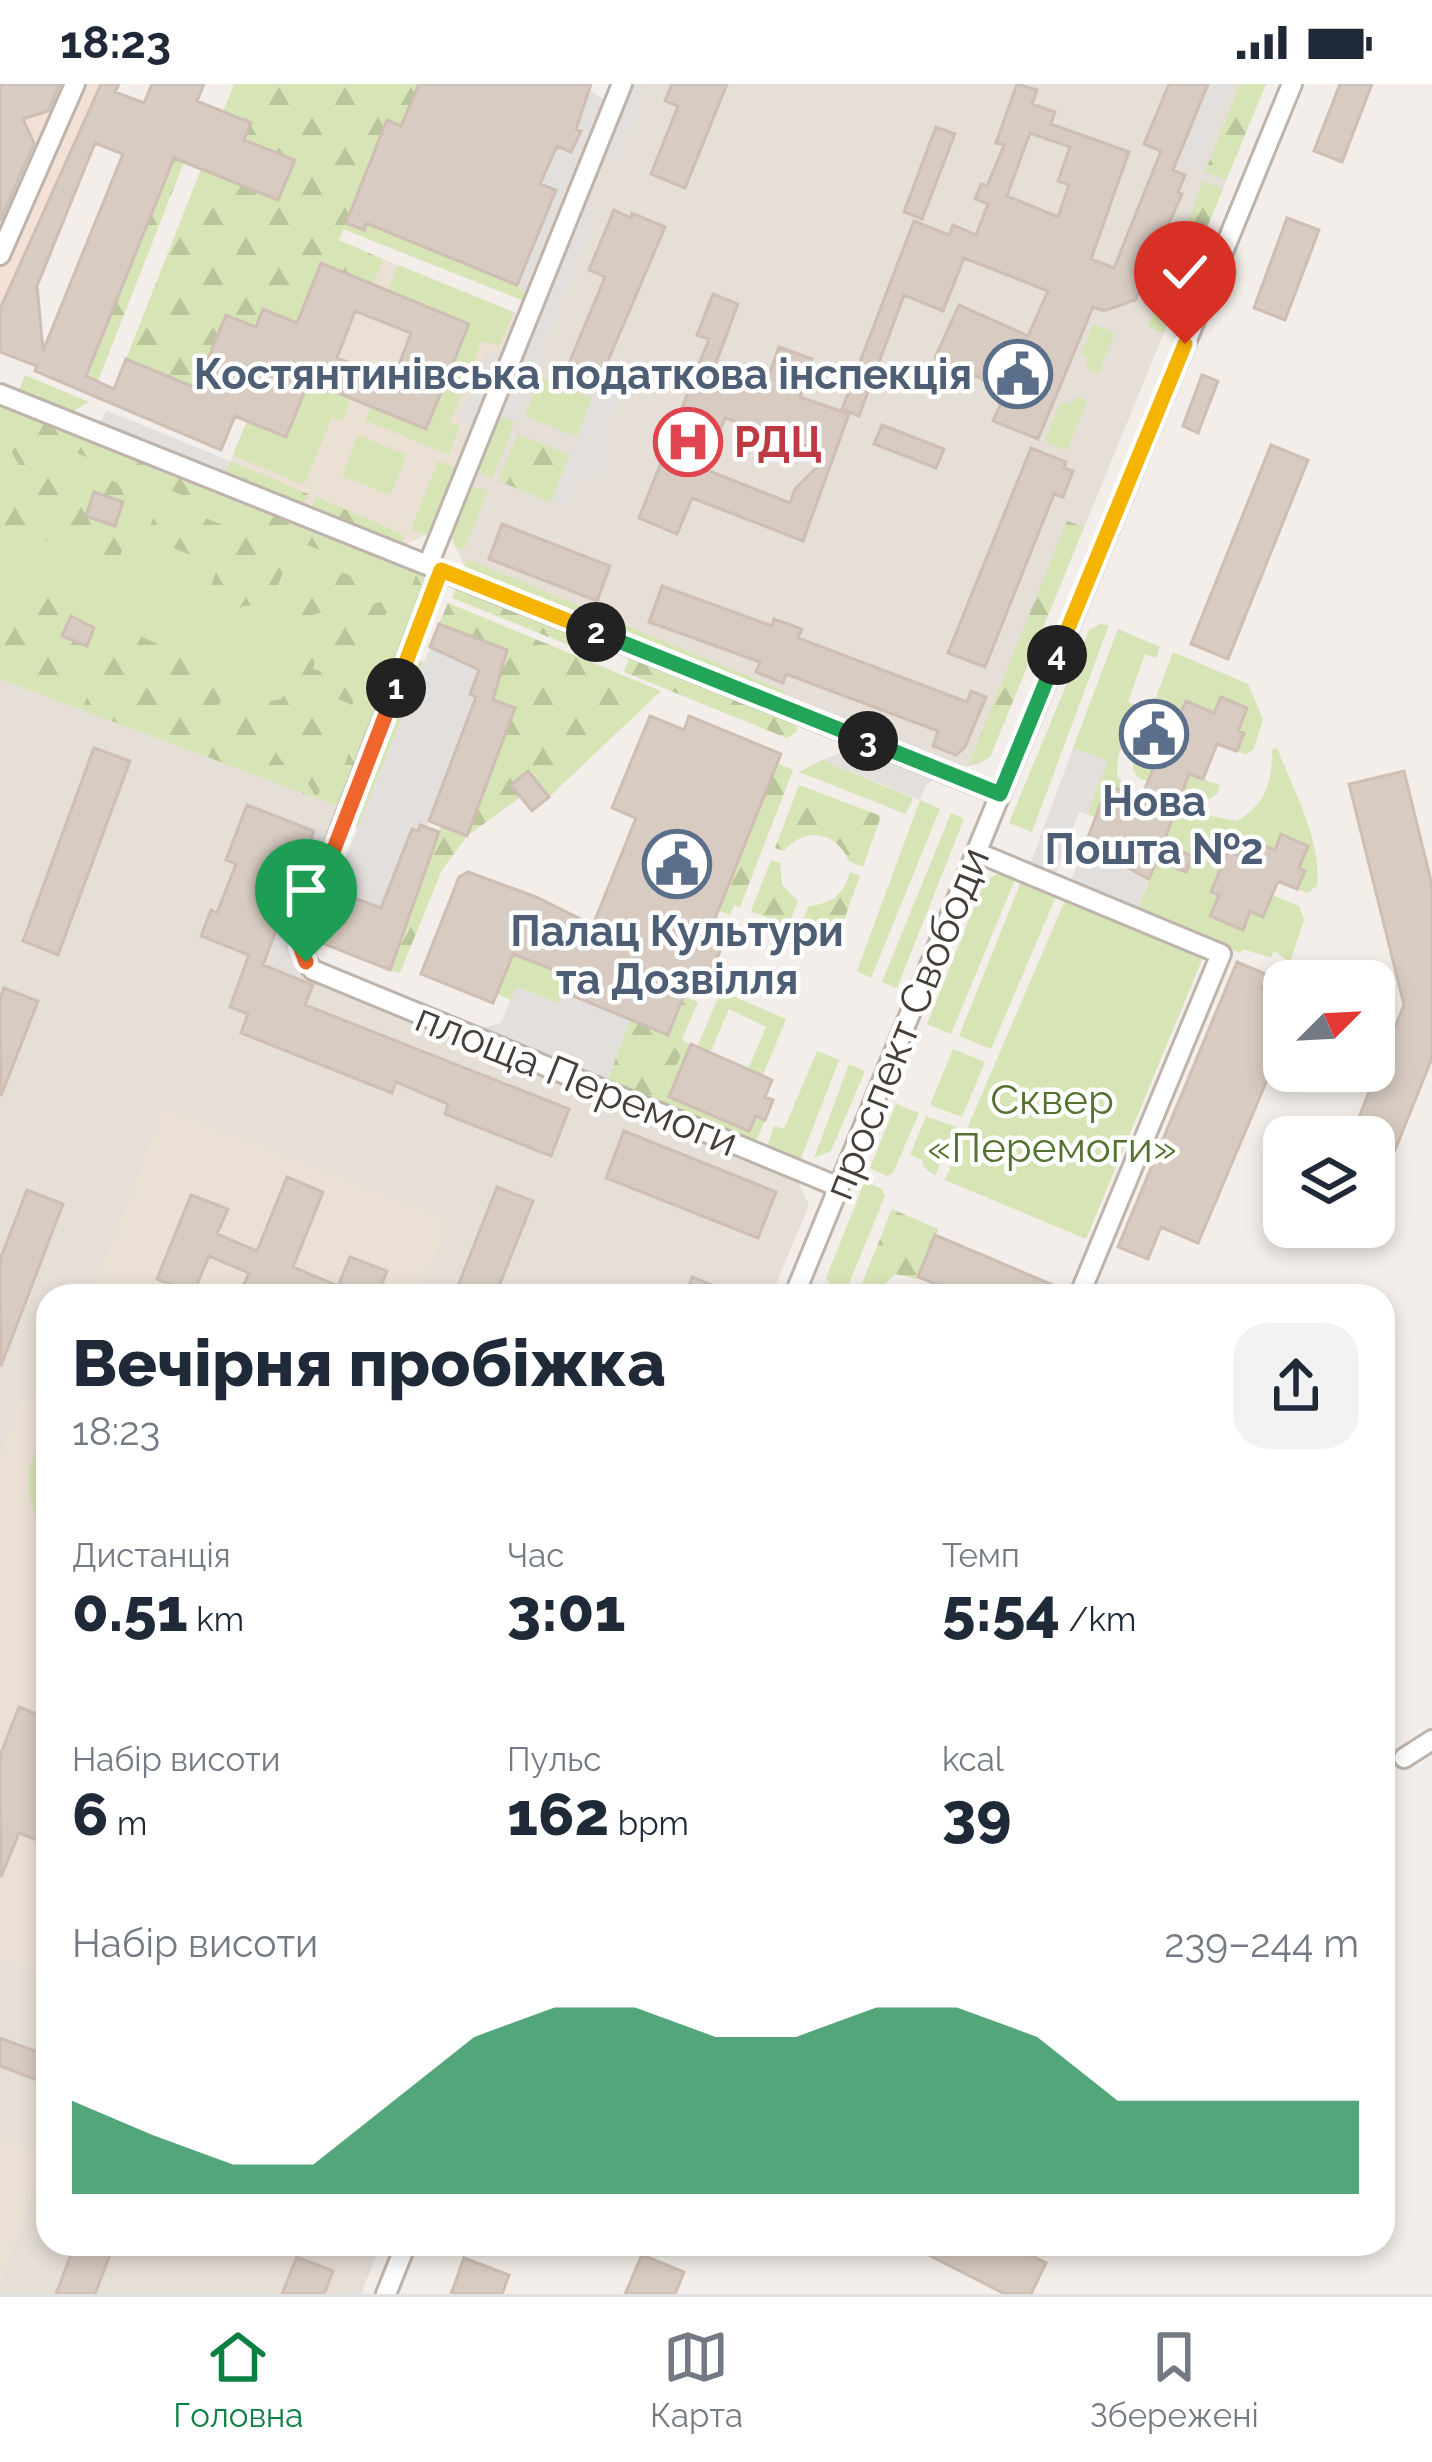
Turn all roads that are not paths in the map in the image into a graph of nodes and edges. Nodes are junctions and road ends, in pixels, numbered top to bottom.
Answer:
1 (75, 84) edge
2 (622, 84) edge
3 (1292, 84) edge
4 (0, 255) edge
5 (0, 394) edge
6 (434, 567) junction
7 (1000, 794) junction
8 (976, 852) junction
9 (838, 1186) junction
10 (799, 1284) edge
11 (1084, 1284) edge
12 (1432, 1740) edge
13 (1404, 1758) dead end
14 (401, 2256) edge
15 (386, 2294) edge

1 - 4 street
2 - 6 street
3 - 7 street, проспект Свободи
5 - 6 street
6 - 7 street
6 - 9 street, площа Перемоги
7 - 8 street, проспект Свободи
8 - 9 street, проспект Свободи
8 - 11 street
9 - 10 street, проспект Свободи
12 - 13 street
14 - 15 street

